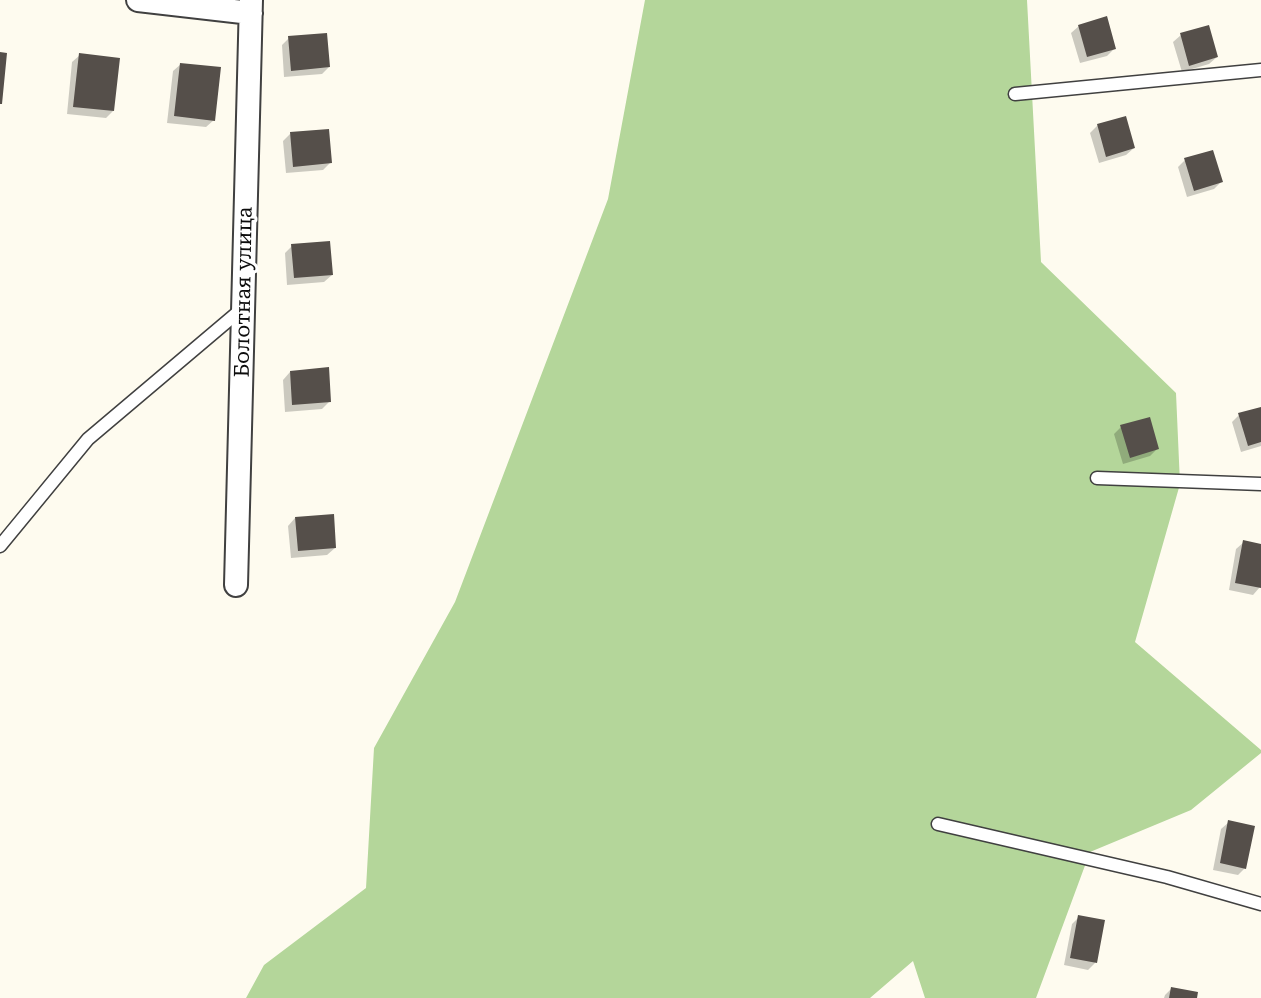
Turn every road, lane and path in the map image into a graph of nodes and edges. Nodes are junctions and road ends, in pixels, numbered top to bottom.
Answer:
1 (138, 0) edge
2 (251, 7) edge
3 (1261, 70) edge
4 (1015, 94) dead end
5 (244, 307) junction
6 (1097, 478) dead end
7 (1261, 484) edge
8 (0, 546) edge
9 (236, 585) dead end
10 (938, 824) dead end
11 (1261, 904) edge

1 - 2 street
2 - 5 street, Болотная улица
3 - 4 lane
5 - 8 lane
5 - 9 street, Болотная улица
6 - 7 lane
10 - 11 lane

